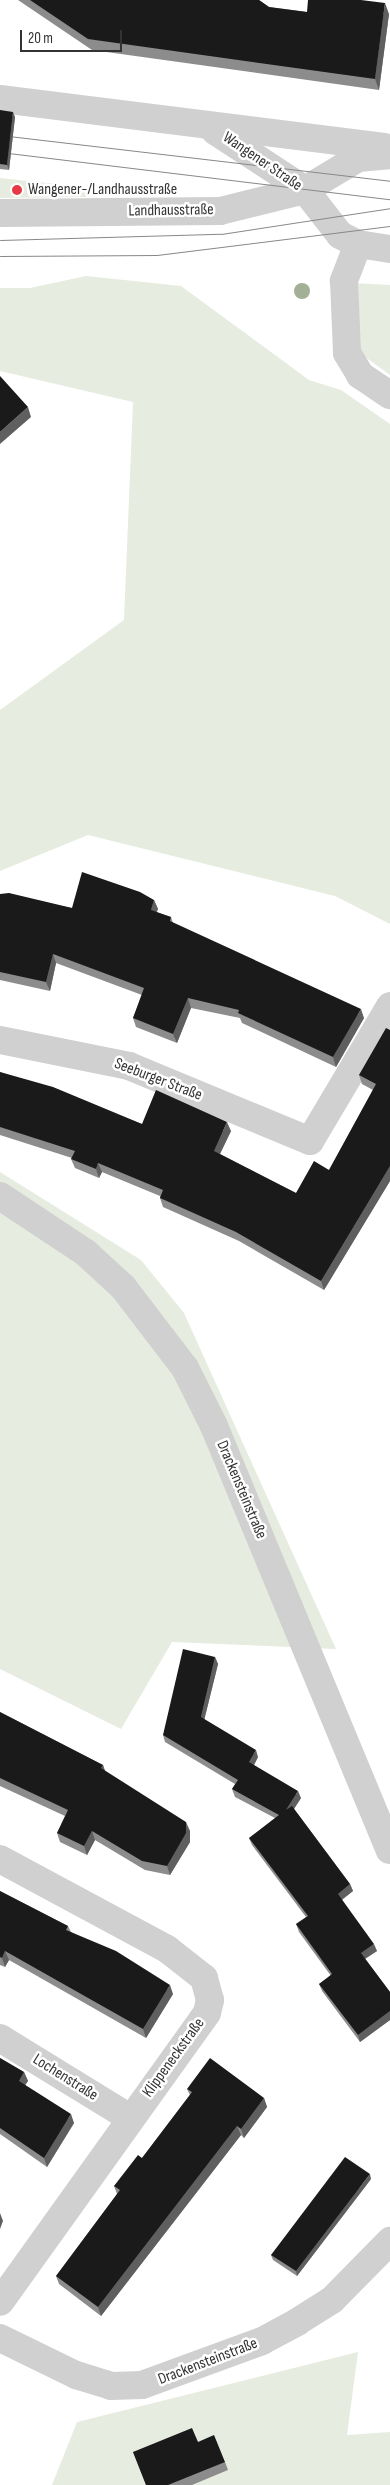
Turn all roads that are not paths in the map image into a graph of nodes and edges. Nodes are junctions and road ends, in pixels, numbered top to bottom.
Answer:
1 (0, 99) edge
2 (203, 124) junction
3 (390, 148) edge
4 (390, 155) edge
5 (305, 190) junction
6 (0, 213) edge
7 (358, 244) junction
8 (390, 249) edge
9 (390, 396) edge
10 (390, 1006) edge
11 (0, 1040) edge
12 (0, 1196) edge
13 (390, 1850) edge
14 (0, 1859) edge
15 (0, 2038) edge
16 (130, 2118) junction
17 (390, 2242) edge
18 (0, 2302) edge
19 (0, 2338) edge

1 - 2 street, Wangener Straße
2 - 3 street, Wangener Straße
2 - 5 street, Wangener Straße
4 - 5 street, Landhausstraße
5 - 6 street, Landhausstraße
5 - 7 street, Wangener Straße
7 - 8 street, Wangener Straße
7 - 9 street
10 - 11 street, Seeburger Straße
12 - 13 street, Drackensteinstraße
14 - 16 street, Klippeneckstraße
15 - 16 street, Lochenstraße
16 - 18 street, Klippeneckstraße
17 - 19 street, Drackensteinstraße

